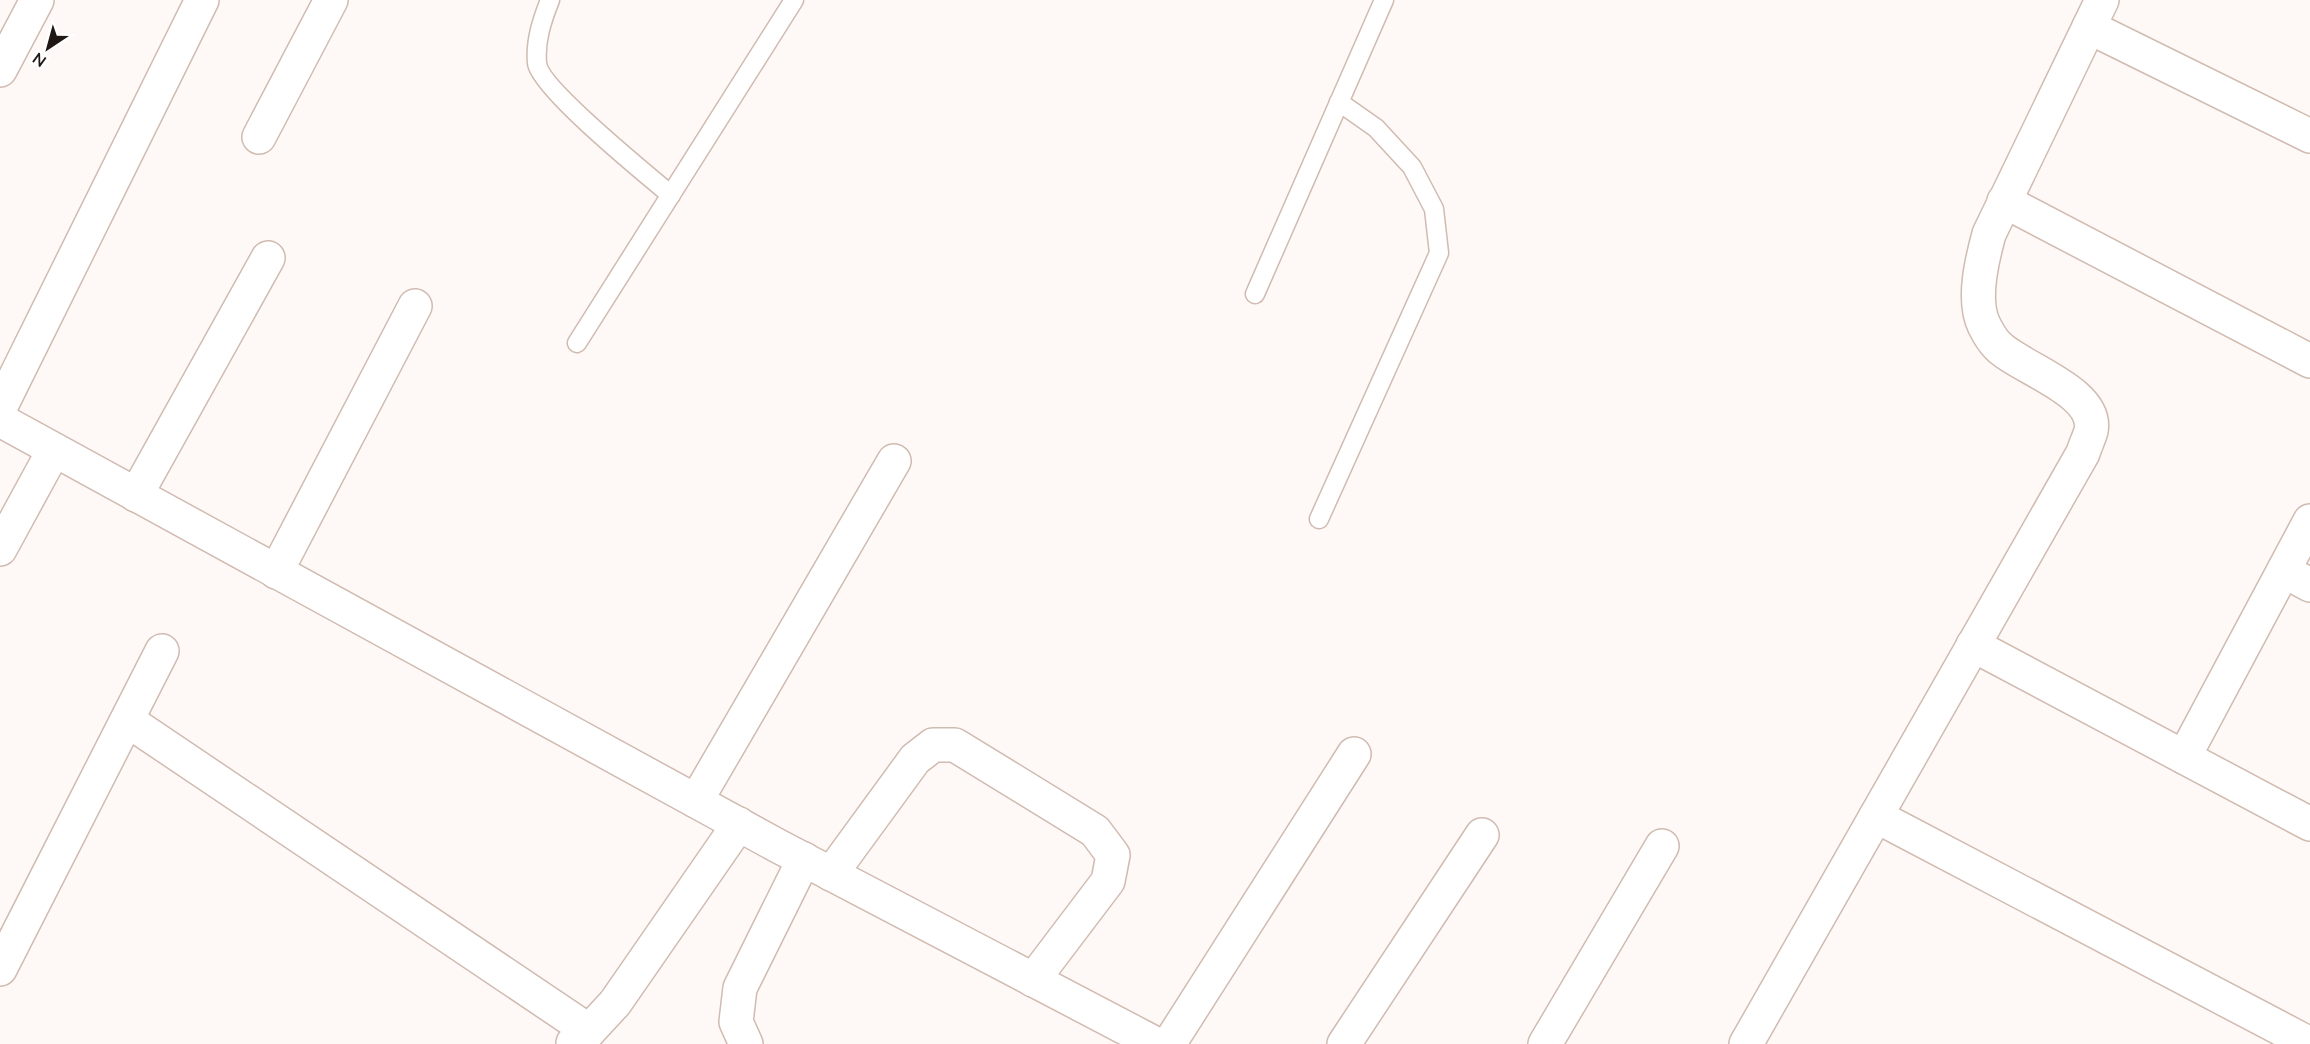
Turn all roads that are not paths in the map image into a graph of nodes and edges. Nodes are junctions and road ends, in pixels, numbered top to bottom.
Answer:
1 (37, 0) edge
2 (202, 0) edge
3 (331, 0) edge
4 (550, 0) edge
5 (794, 0) edge
6 (1384, 0) edge
7 (2095, 13) edge
8 (0, 70) edge
9 (1339, 102) junction
10 (2310, 136) edge
11 (258, 137) dead end
12 (671, 195) junction
13 (2004, 201) junction
14 (268, 258) dead end
15 (1255, 294) dead end
16 (415, 306) dead end
17 (577, 343) dead end
18 (2310, 361) edge
19 (0, 408) edge
20 (0, 420) edge
21 (54, 450) junction
22 (894, 461) dead end
23 (136, 495) junction
24 (1319, 519) dead end
25 (2310, 521) edge
26 (0, 549) edge
27 (276, 572) junction
28 (2297, 578) edge
29 (1973, 645) junction
30 (162, 651) dead end
31 (127, 720) junction
32 (1354, 754) dead end
33 (2184, 757) junction
34 (696, 801) junction
35 (1876, 816) junction
36 (739, 824) junction
37 (2310, 824) edge
38 (1482, 836) dead end
39 (1662, 846) dead end
40 (818, 866) junction
41 (0, 969) edge
42 (1034, 980) junction
43 (580, 1037) edge
44 (746, 1044) edge
45 (1156, 1044) edge
46 (1169, 1044) edge
47 (1344, 1044) edge
48 (1545, 1044) edge
49 (1746, 1044) edge
50 (2310, 1044) edge

1 - 8 street
2 - 19 street
3 - 11 street
4 - 12 lane
5 - 12 lane
6 - 9 lane
7 - 10 street
7 - 13 street
9 - 15 lane
9 - 24 lane
12 - 17 lane
13 - 18 street
13 - 29 street
14 - 23 street
16 - 27 street
20 - 21 street
21 - 23 street
21 - 26 street
22 - 34 street
23 - 27 street
25 - 28 street
27 - 34 street
28 - 33 street
29 - 33 street
29 - 35 street
30 - 31 street
31 - 41 street
31 - 43 street
32 - 46 street
33 - 37 street
34 - 36 street
35 - 49 street
35 - 50 street
36 - 40 street
36 - 43 street
38 - 47 street
39 - 48 street
40 - 42 street
40 - 42 street
40 - 44 street
42 - 45 street

